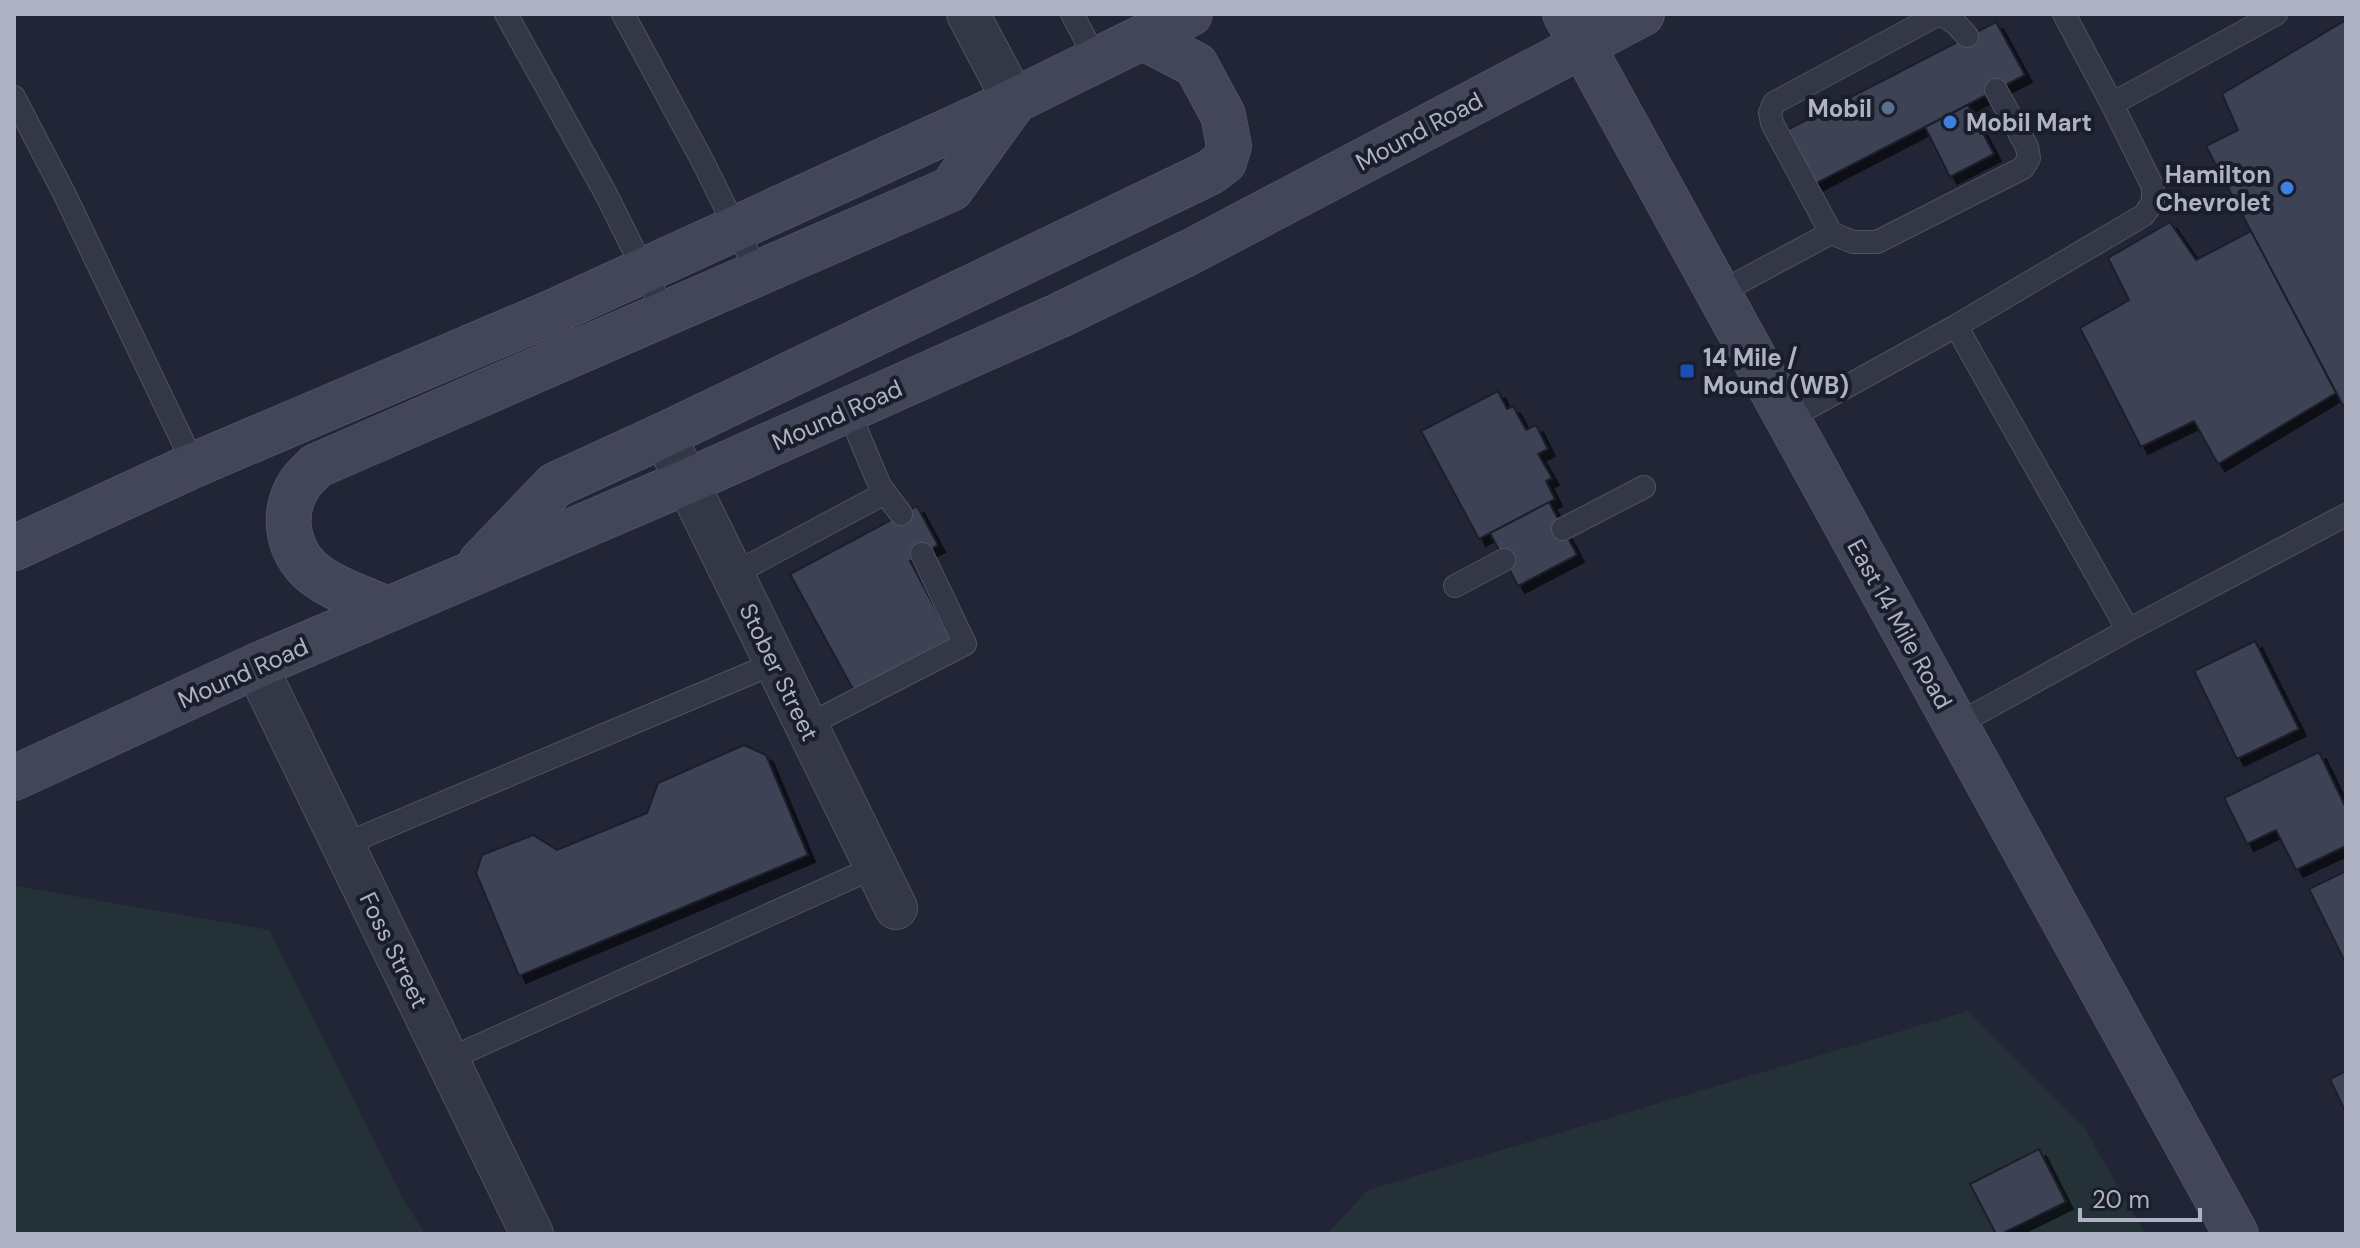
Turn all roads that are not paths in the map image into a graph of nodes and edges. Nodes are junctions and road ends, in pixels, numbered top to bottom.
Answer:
1 (506, 14) edge
2 (623, 14) edge
3 (968, 14) edge
4 (1072, 14) edge
5 (1190, 14) edge
6 (1642, 14) edge
7 (1940, 14) edge
8 (2064, 14) edge
9 (2276, 14) edge
10 (1573, 30) edge
11 (1967, 36) dead end
12 (1144, 38) junction
13 (1097, 61) junction
14 (1996, 90) dead end
15 (14, 97) edge
16 (1014, 101) junction
17 (2112, 104) junction
18 (737, 228) junction
19 (1831, 233) junction
20 (645, 270) junction
21 (758, 273) junction
22 (1719, 293) junction
23 (665, 313) junction
24 (1956, 326) junction
25 (848, 410) junction
26 (1788, 419) junction
27 (664, 435) junction
28 (194, 465) junction
29 (686, 482) junction
30 (1644, 487) dead end
31 (885, 493) junction
32 (901, 514) dead end
33 (2346, 515) edge
34 (1563, 529) dead end
35 (14, 548) edge
36 (922, 554) dead end
37 (1504, 560) dead end
38 (470, 574) junction
39 (732, 575) junction
40 (1455, 586) dead end
41 (389, 609) junction
42 (2128, 630) junction
43 (775, 663) junction
44 (256, 666) junction
45 (1956, 725) junction
46 (806, 726) junction
47 (14, 778) edge
48 (343, 845) junction
49 (875, 867) junction
50 (896, 908) dead end
51 (447, 1060) junction
52 (532, 1234) edge
53 (2236, 1234) edge

1 - 20 lane
2 - 18 lane
3 - 16 street
4 - 13 lane
5 - 12 main road
6 - 10 main road, Mound Road
7 - 11 lane
7 - 19 lane
8 - 17 lane
9 - 17 lane
10 - 22 main road, East 14 Mile Road
10 - 25 main road, Mound Road
12 - 13 main road
12 - 27 main road
13 - 16 main road
14 - 19 lane
15 - 28 lane
16 - 18 main road
16 - 21 main road
17 - 24 lane
18 - 20 main road
18 - 21 lane
19 - 22 lane
20 - 23 lane
20 - 28 main road
21 - 23 main road
22 - 26 main road, East 14 Mile Road
23 - 41 main road
24 - 26 lane
24 - 42 lane
25 - 29 main road, Mound Road
25 - 31 lane
26 - 45 main road, East 14 Mile Road
27 - 29 street, Stober Street
27 - 38 main road
28 - 35 main road
29 - 38 main road, Mound Road
29 - 39 street, Stober Street
30 - 34 lane
31 - 32 lane
31 - 39 lane
33 - 42 lane
36 - 46 lane
37 - 40 lane
38 - 41 main road, Mound Road
39 - 43 street, Stober Street
41 - 44 main road, Mound Road
42 - 45 lane
43 - 46 street, Stober Street
43 - 48 lane
44 - 47 main road, Mound Road
44 - 48 street, Foss Street
45 - 53 main road, East 14 Mile Road
46 - 49 street, Stober Street
48 - 51 street, Foss Street
49 - 50 street, Stober Street
49 - 51 lane
51 - 52 street, Foss Street

